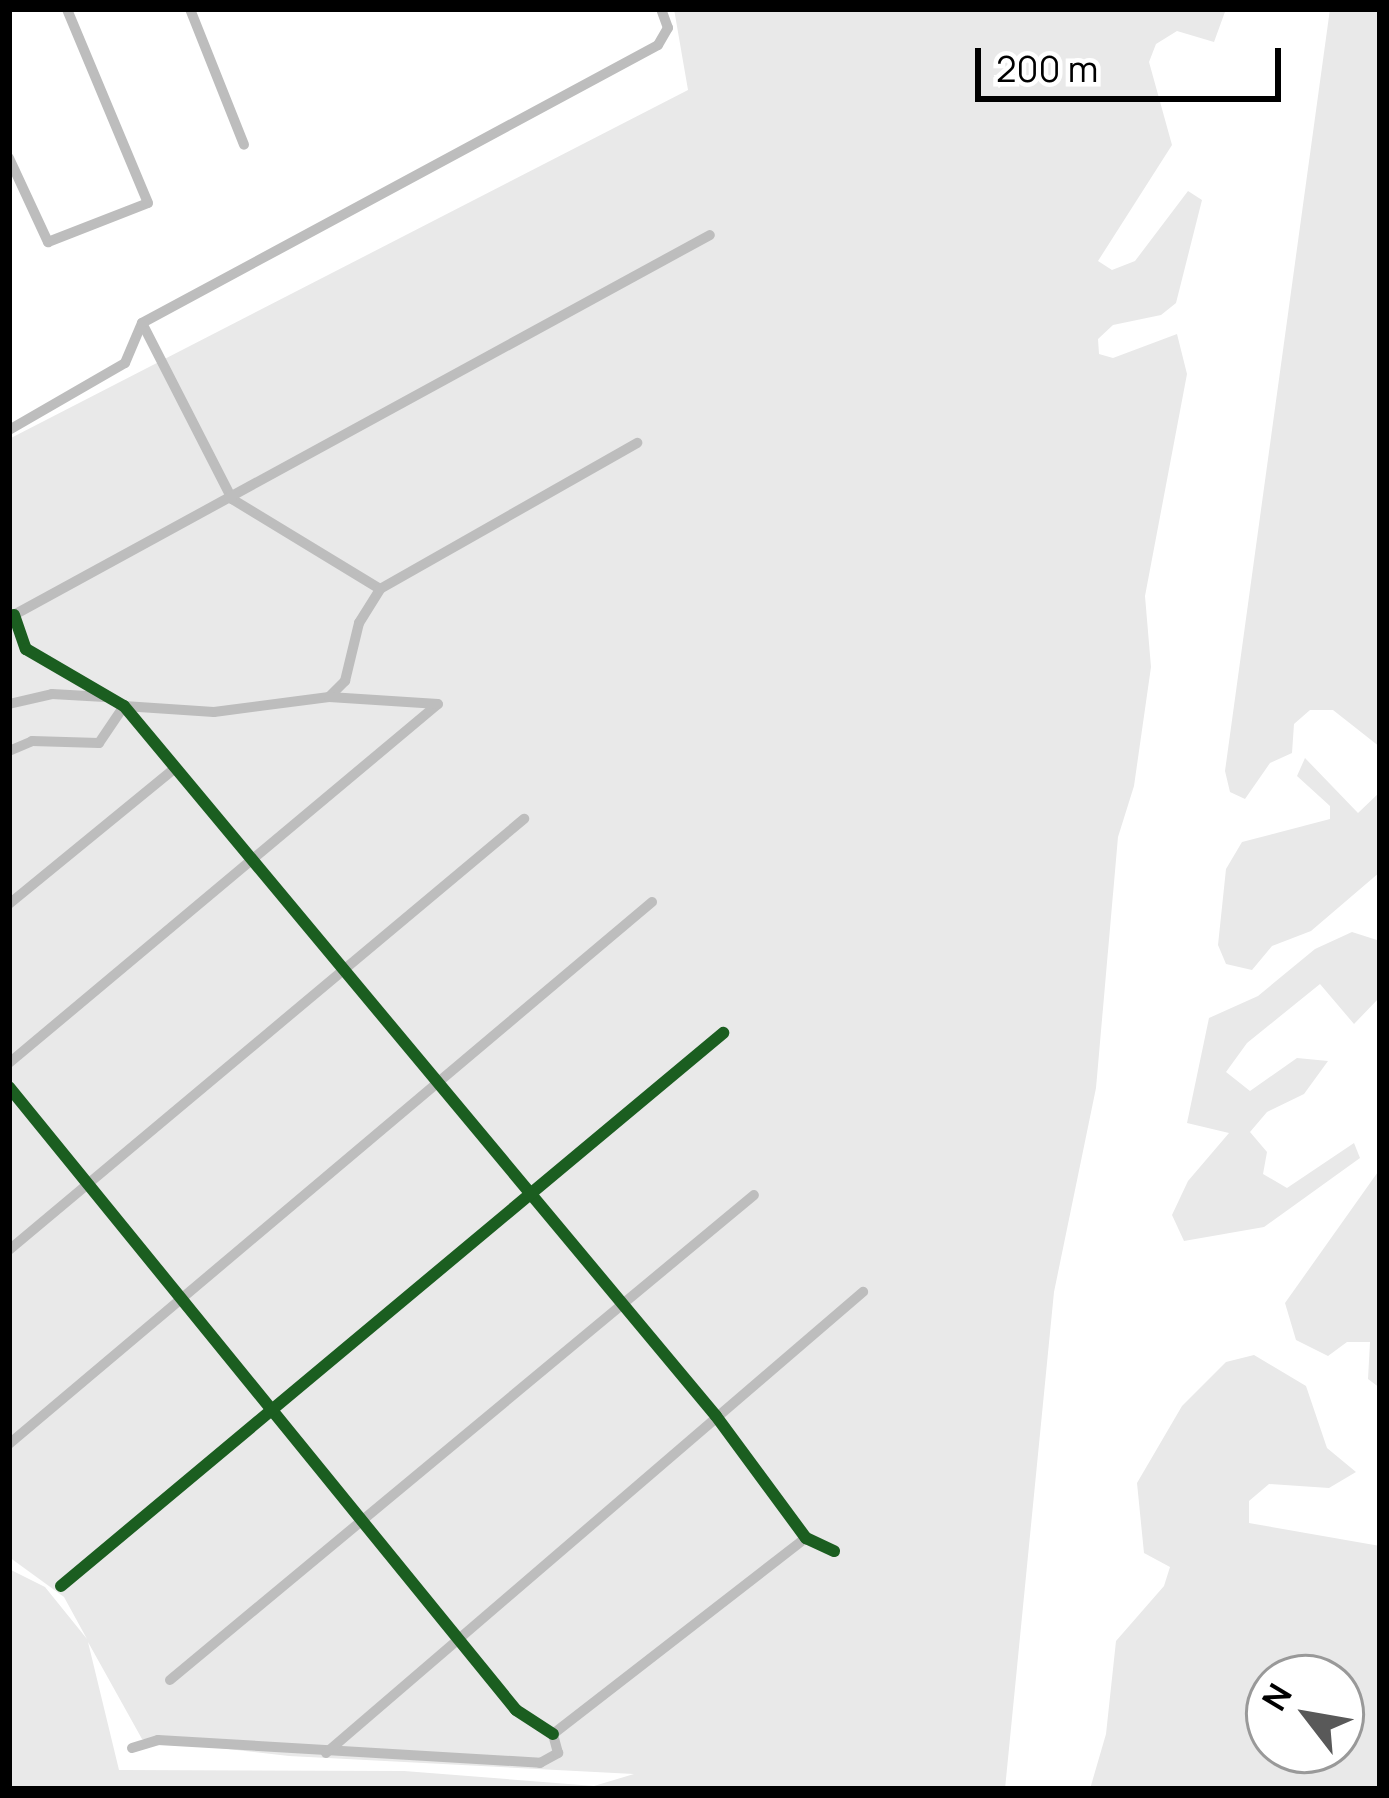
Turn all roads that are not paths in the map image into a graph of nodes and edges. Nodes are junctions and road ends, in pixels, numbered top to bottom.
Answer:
1 (67, 9) edge
2 (190, 9) edge
3 (661, 9) edge
4 (244, 145) dead end
5 (9, 158) edge
6 (26, 194) junction
7 (9, 199) edge
8 (710, 235) dead end
9 (142, 323) junction
10 (9, 430) edge
11 (637, 443) dead end
12 (232, 499) junction
13 (380, 589) junction
14 (11, 616) edge
15 (329, 698) junction
16 (119, 702) junction
17 (9, 704) edge
18 (9, 751) edge
19 (175, 768) junction
20 (524, 819) dead end
21 (249, 859) junction
22 (652, 902) dead end
23 (9, 904) edge
24 (343, 972) junction
25 (723, 1033) dead end
26 (9, 1063) edge
27 (437, 1086) junction
28 (9, 1087) edge
29 (90, 1185) junction
30 (526, 1194) junction
31 (754, 1195) dead end
32 (9, 1250) edge
33 (863, 1292) dead end
34 (182, 1295) junction
35 (619, 1307) junction
36 (273, 1406) junction
37 (716, 1416) junction
38 (9, 1444) edge
39 (365, 1518) junction
40 (806, 1538) junction
41 (835, 1551) dead end
42 (61, 1586) dead end
43 (457, 1633) junction
44 (170, 1680) dead end
45 (554, 1734) junction
46 (132, 1748) dead end
47 (326, 1753) junction

1 - 6 street
2 - 4 street
3 - 9 street
5 - 6 street
6 - 7 street
8 - 12 street
9 - 10 street
9 - 12 street
11 - 13 street
12 - 13 street
12 - 14 street
13 - 15 street
14 - 16 street
15 - 16 street
15 - 21 street
16 - 17 street
16 - 18 street
16 - 19 street
19 - 21 street
19 - 23 street
20 - 24 street
21 - 24 street
21 - 26 street
22 - 27 street
24 - 27 street
24 - 29 street
25 - 30 street
27 - 30 street
27 - 34 street
28 - 29 street
29 - 32 street
29 - 34 street
30 - 35 street
30 - 36 street
31 - 35 street
33 - 37 street
34 - 36 street
34 - 38 street
35 - 37 street
35 - 39 street
36 - 39 street
36 - 42 street
37 - 40 street
37 - 43 street
39 - 43 street
39 - 44 street
40 - 41 street
40 - 45 street
43 - 45 street
43 - 47 street
45 - 47 street
46 - 47 street

